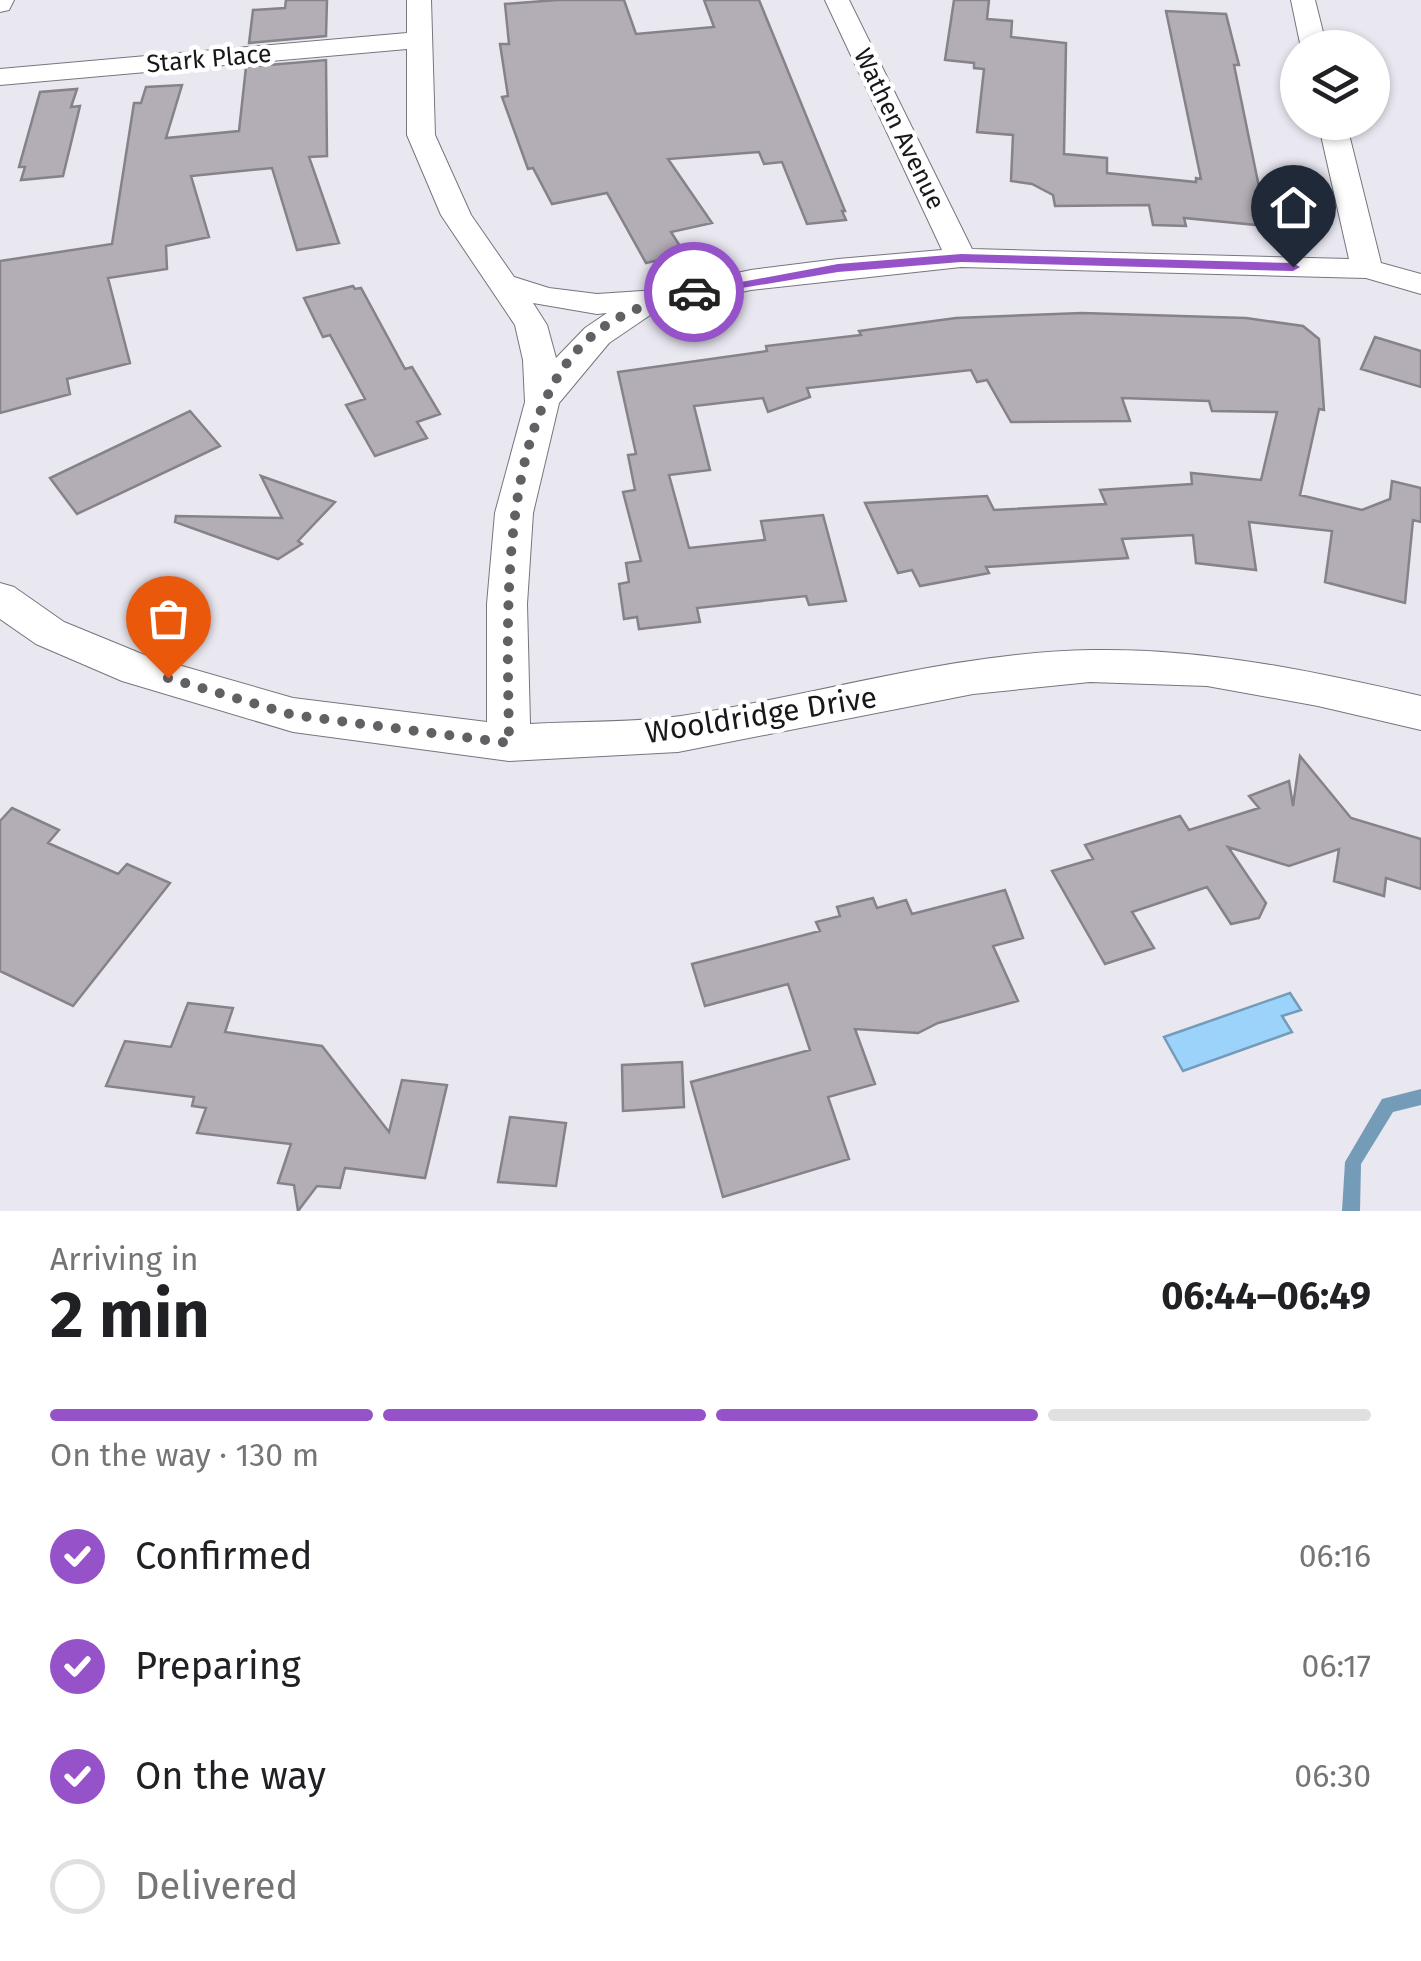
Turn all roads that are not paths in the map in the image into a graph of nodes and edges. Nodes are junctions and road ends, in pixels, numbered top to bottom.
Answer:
1 (419, 0) edge
2 (837, 0) edge
3 (1303, 0) edge
4 (1310, 30) edge
5 (418, 40) junction
6 (0, 77) edge
7 (1336, 140) edge
8 (961, 258) junction
9 (1367, 269) junction
10 (1421, 284) edge
11 (506, 285) junction
12 (657, 300) junction
13 (542, 402) junction
14 (0, 598) edge
15 (1421, 713) edge
16 (509, 743) junction

1 - 5 street
2 - 8 street, Wathen Avenue
3 - 4 street
5 - 6 street, Stark Place
5 - 11 street
7 - 9 street
8 - 9 street
8 - 12 street
9 - 10 street
11 - 12 street
11 - 13 street
12 - 13 street
13 - 16 street
14 - 16 street, Wooldridge Drive
15 - 16 street, Wooldridge Drive

